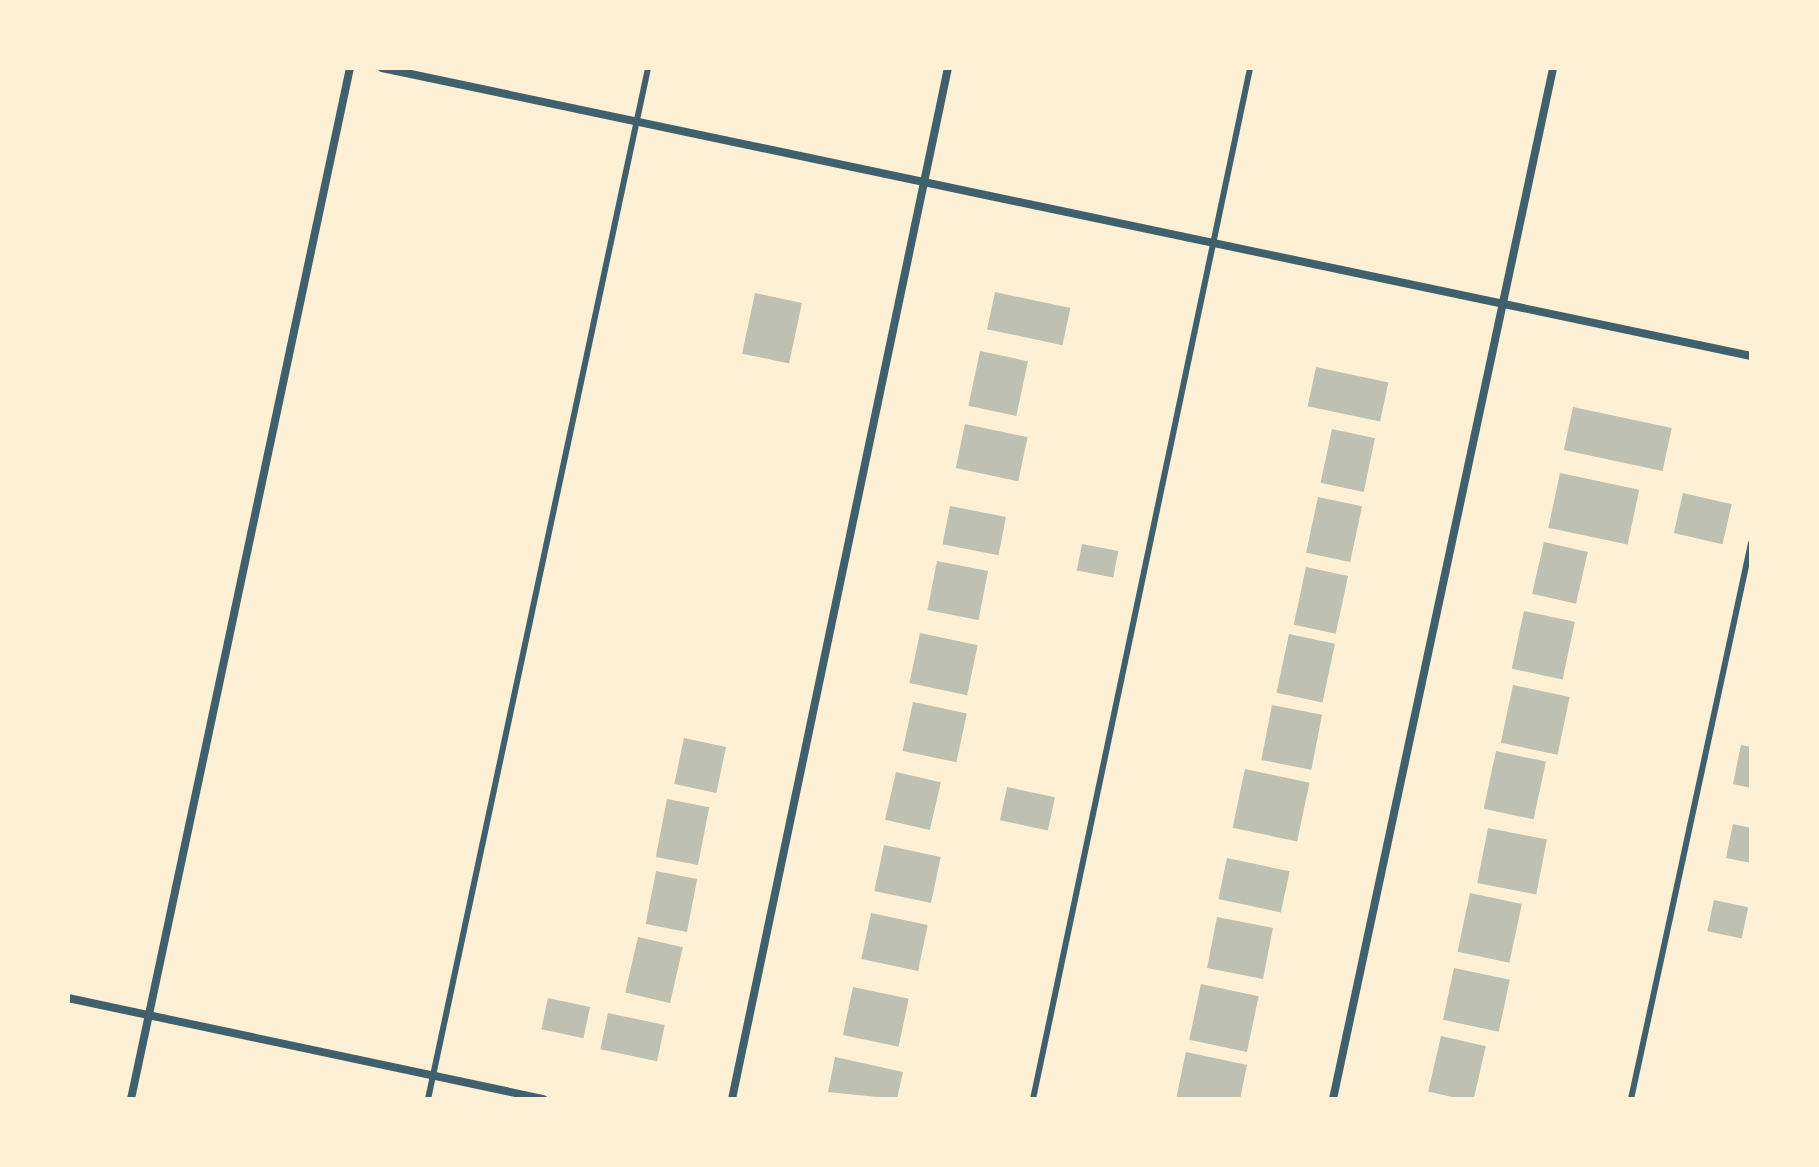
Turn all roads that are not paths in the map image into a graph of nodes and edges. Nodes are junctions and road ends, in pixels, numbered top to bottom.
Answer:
1 (350, 68) edge
2 (382, 68) edge
3 (648, 68) edge
4 (948, 68) edge
5 (1250, 68) edge
6 (1553, 68) edge
7 (637, 121) junction
8 (923, 183) junction
9 (1212, 242) junction
10 (1503, 303) junction
11 (1751, 356) edge
12 (1751, 543) edge
13 (68, 998) edge
14 (149, 1015) junction
15 (433, 1076) junction
16 (131, 1099) edge
17 (428, 1099) edge
18 (543, 1099) edge
19 (732, 1099) edge
20 (1033, 1099) edge
21 (1333, 1099) edge
22 (1631, 1099) edge

1 - 14 street
2 - 7 street
3 - 7 lane
4 - 8 street
5 - 9 lane
6 - 10 street
7 - 8 street
7 - 15 lane
8 - 9 street
8 - 19 street
9 - 10 street
9 - 20 lane
10 - 11 street
10 - 21 street
12 - 22 lane
13 - 14 street
14 - 15 street
14 - 16 street
15 - 17 lane
15 - 18 street

